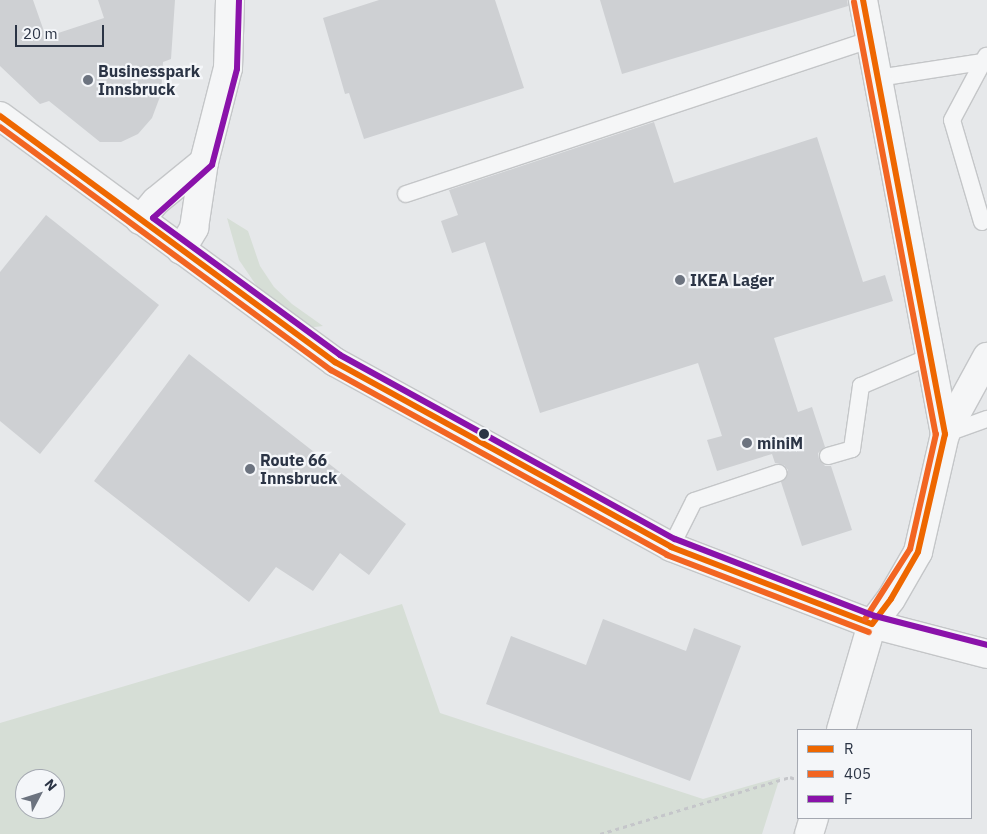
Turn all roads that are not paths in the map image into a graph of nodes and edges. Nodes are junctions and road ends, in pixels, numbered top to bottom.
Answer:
1 (230, 0) edge
2 (863, 0) edge
3 (871, 39) junction
4 (985, 58) edge
5 (878, 78) junction
6 (0, 116) edge
7 (204, 162) junction
8 (406, 194) dead end
9 (140, 220) junction
10 (982, 222) dead end
11 (181, 250) junction
12 (931, 356) junction
13 (987, 358) edge
14 (987, 419) edge
15 (945, 434) junction
16 (828, 456) dead end
17 (778, 473) dead end
18 (671, 548) junction
19 (872, 624) junction
20 (987, 654) edge
21 (840, 729) edge
22 (814, 819) edge
23 (810, 834) edge

1 - 7 street
2 - 3 street
3 - 5 street
3 - 8 lane
4 - 5 lane
4 - 10 lane
5 - 12 street
6 - 9 street
7 - 9 street
7 - 11 street
9 - 11 street
11 - 18 street
12 - 15 street
12 - 16 lane
13 - 15 street
14 - 15 lane
15 - 19 street
17 - 18 lane
18 - 19 street
19 - 20 street
19 - 21 street
22 - 23 street

